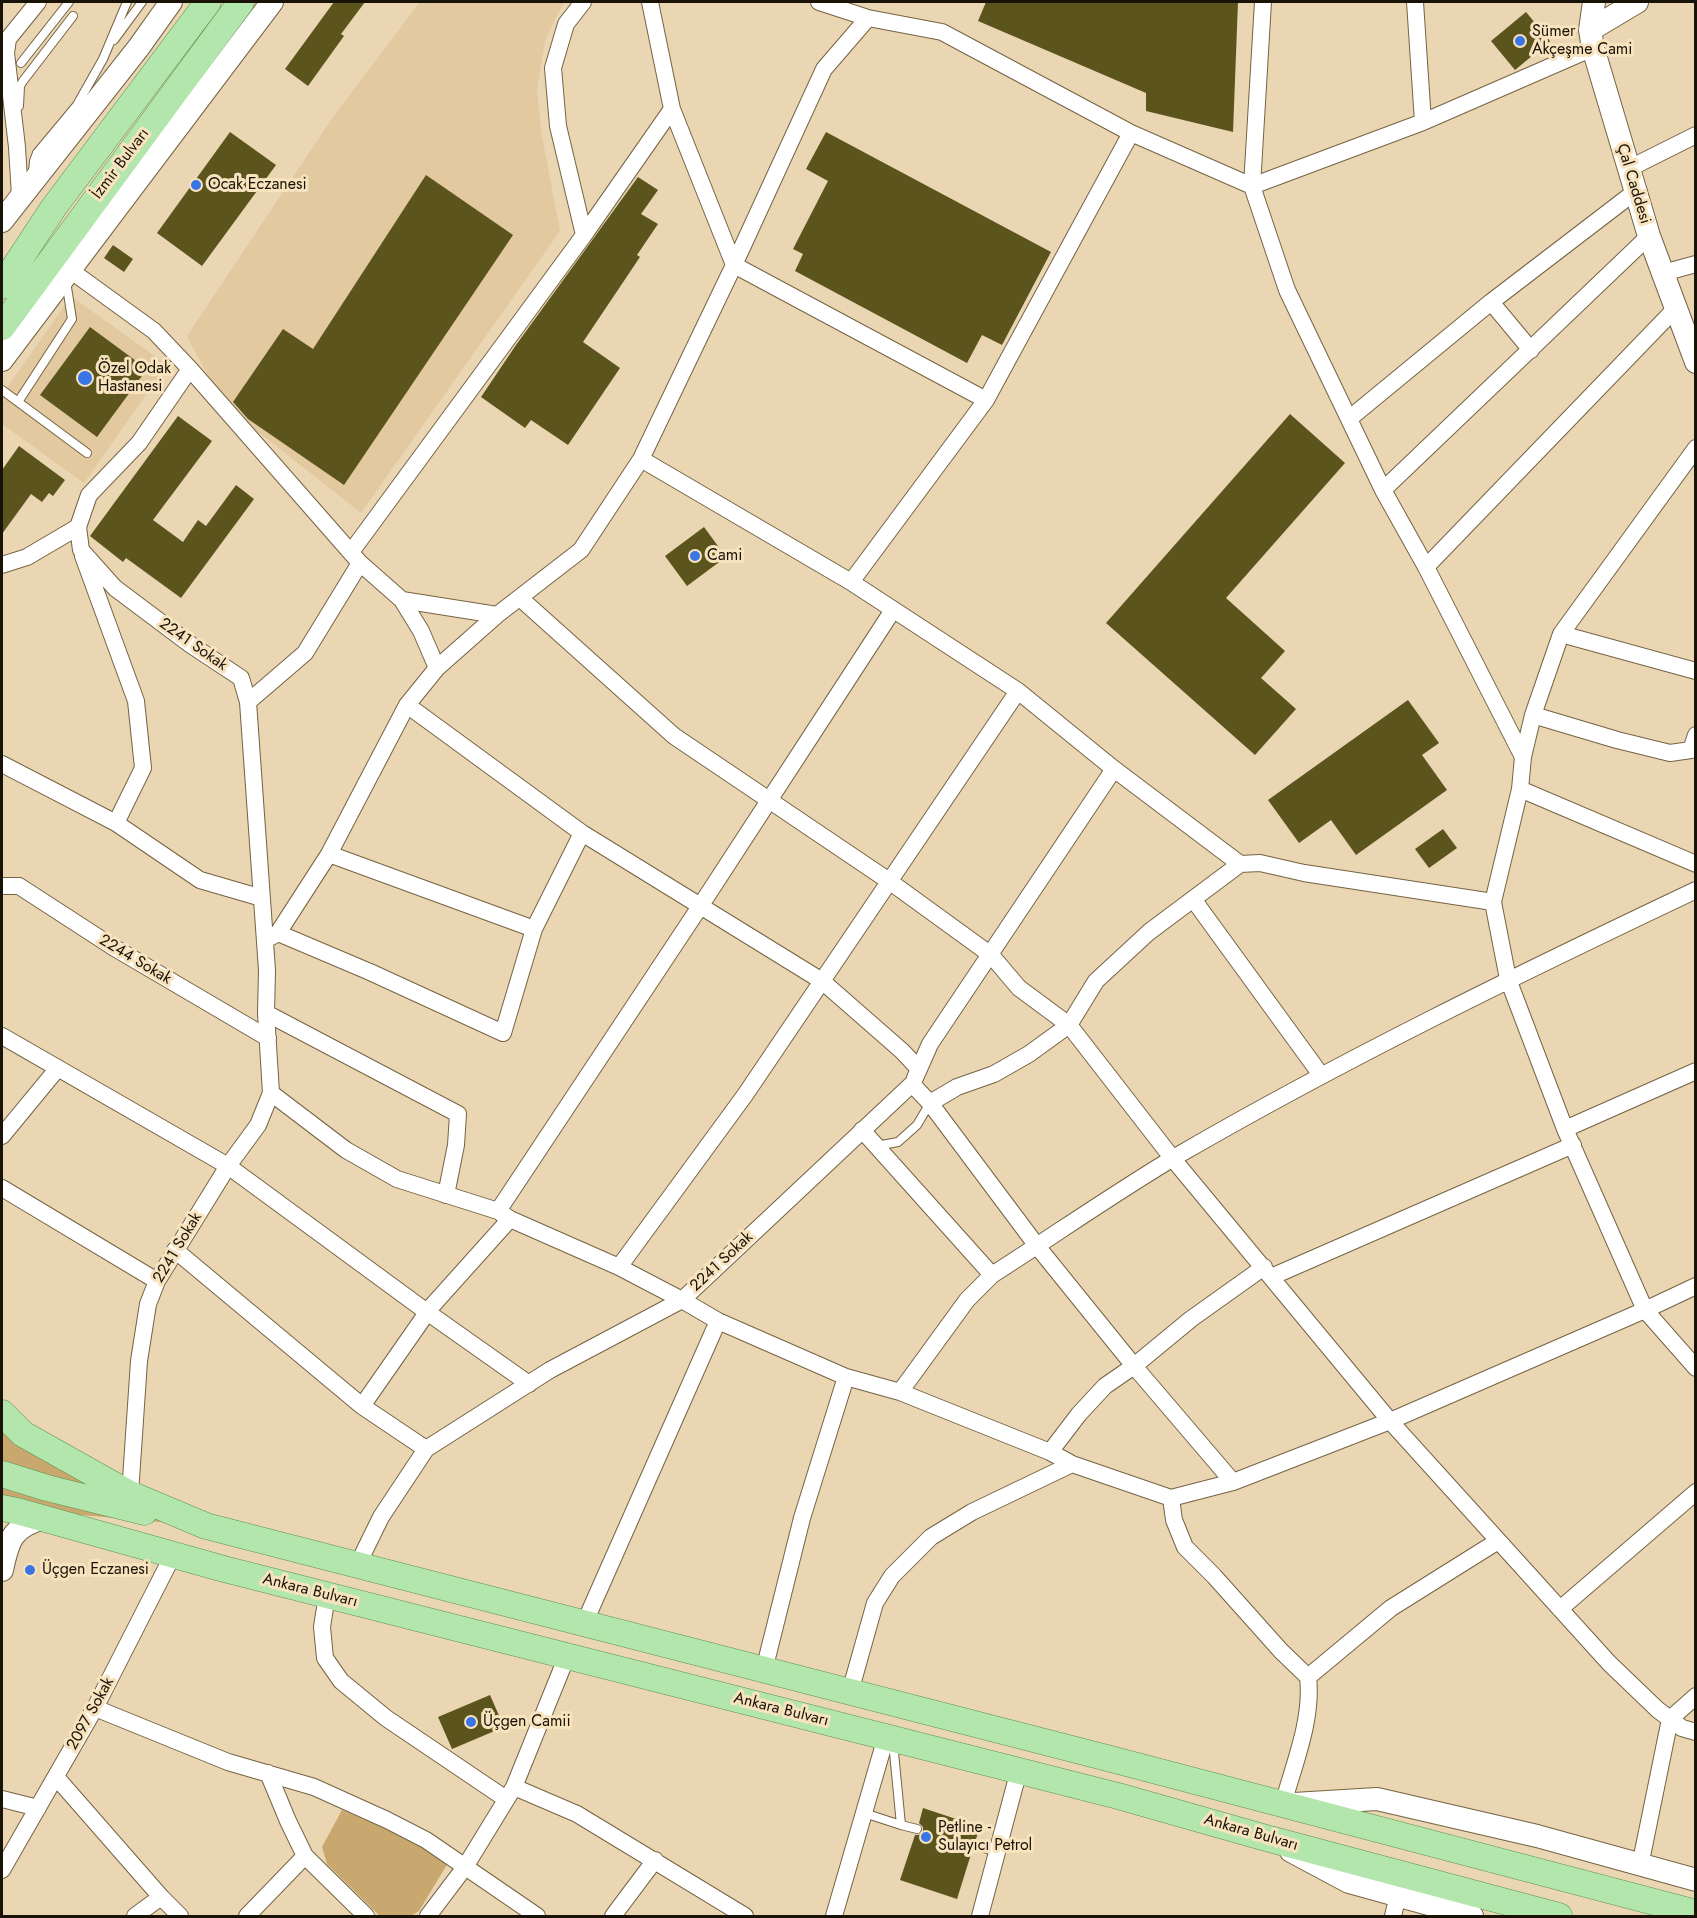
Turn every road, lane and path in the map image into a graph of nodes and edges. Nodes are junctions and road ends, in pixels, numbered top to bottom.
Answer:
1 (38, 2) edge
2 (69, 2) edge
3 (127, 2) edge
4 (142, 2) edge
5 (171, 2) edge
6 (208, 2) edge
7 (241, 2) edge
8 (272, 2) edge
9 (584, 2) edge
10 (650, 2) edge
11 (819, 2) edge
12 (1263, 2) edge
13 (1415, 2) edge
14 (1582, 2) edge
15 (1594, 2) edge
16 (1637, 2) edge
17 (868, 18) junction
18 (70, 20) dead end
19 (1592, 39) junction
20 (5, 45) edge
21 (104, 54) junction
22 (21, 63) dead end
23 (5, 72) edge
24 (672, 109) junction
25 (1423, 122) junction
26 (1131, 133) junction
27 (1695, 135) edge
28 (17, 147) junction
29 (1628, 169) junction
30 (1252, 186) junction
31 (26, 188) junction
32 (1636, 191) junction
33 (2, 221) edge
34 (584, 235) junction
35 (1649, 236) junction
36 (1695, 264) edge
37 (734, 265) junction
38 (67, 273) junction
39 (1664, 273) junction
40 (2, 286) edge
41 (1491, 302) junction
42 (1675, 309) junction
43 (2, 327) edge
44 (1531, 350) junction
45 (2, 360) edge
46 (1695, 362) edge
47 (190, 369) junction
48 (2, 390) edge
49 (986, 400) junction
50 (18, 402) junction
51 (1350, 418) junction
52 (1695, 448) edge
53 (87, 453) dead end
54 (641, 459) junction
55 (1383, 490) junction
56 (78, 527) junction
57 (81, 550) junction
58 (356, 558) junction
59 (2, 566) edge
60 (1426, 567) junction
61 (850, 582) junction
62 (520, 598) junction
63 (402, 600) junction
64 (893, 610) junction
65 (497, 615) junction
66 (1561, 634) junction
67 (437, 668) junction
68 (1695, 671) edge
69 (1018, 691) junction
70 (248, 702) junction
71 (407, 705) junction
72 (1533, 715) junction
73 (1695, 735) edge
74 (1523, 757) junction
75 (2, 764) edge
76 (1114, 769) junction
77 (1520, 789) junction
78 (768, 801) junction
79 (116, 823) junction
80 (582, 833) junction
81 (329, 854) junction
82 (1240, 864) junction
83 (1695, 864) edge
84 (889, 881) junction
85 (2, 886) edge
86 (1695, 891) edge
87 (262, 898) junction
88 (1193, 899) junction
89 (1493, 902) junction
90 (700, 906) junction
91 (534, 929) junction
92 (272, 937) junction
93 (991, 955) junction
94 (1508, 979) junction
95 (822, 981) junction
96 (266, 1013) junction
97 (1069, 1025) junction
98 (2, 1036) edge
99 (268, 1038) junction
100 (58, 1068) junction
101 (1695, 1071) edge
102 (1321, 1075) junction
103 (916, 1077) junction
104 (271, 1093) junction
105 (930, 1103) junction
106 (1565, 1129) junction
107 (862, 1130) junction
108 (2, 1136) edge
109 (1573, 1145) junction
110 (876, 1146) junction
111 (1173, 1159) junction
112 (228, 1166) junction
113 (2, 1188) edge
114 (446, 1196) junction
115 (504, 1215) junction
116 (1037, 1246) junction
117 (175, 1250) junction
118 (620, 1267) junction
119 (1267, 1272) junction
120 (992, 1275) junction
121 (156, 1281) junction
122 (1695, 1286) edge
123 (682, 1300) junction
124 (1645, 1310) junction
125 (427, 1312) junction
126 (718, 1321) junction
127 (1134, 1366) junction
128 (1695, 1368) edge
129 (846, 1377) junction
130 (528, 1384) junction
131 (900, 1392) junction
132 (362, 1406) junction
133 (2, 1413) edge
134 (1390, 1421) junction
135 (426, 1449) junction
136 (1050, 1452) junction
137 (1072, 1464) junction
138 (2, 1474) edge
139 (1233, 1482) junction
140 (1695, 1492) edge
141 (130, 1494) junction
142 (1171, 1498) junction
143 (2, 1508) edge
144 (44, 1518) junction
145 (206, 1526) junction
146 (1498, 1541) junction
147 (173, 1555) junction
148 (357, 1566) junction
149 (2, 1570) edge
150 (327, 1595) junction
151 (1560, 1609) junction
152 (584, 1624) junction
153 (567, 1656) junction
154 (764, 1670) junction
155 (1308, 1677) junction
156 (850, 1692) junction
157 (1695, 1696) edge
158 (95, 1708) junction
159 (1670, 1719) junction
160 (1695, 1732) edge
161 (889, 1738) junction
162 (1019, 1770) junction
163 (268, 1773) junction
164 (56, 1778) junction
165 (510, 1793) junction
166 (2, 1799) edge
167 (1283, 1804) junction
168 (38, 1808) junction
169 (864, 1813) junction
170 (901, 1825) junction
171 (917, 1829) dead end
172 (1266, 1838) junction
173 (974, 1845) dead end
174 (997, 1852) junction
175 (305, 1856) junction
176 (655, 1860) junction
177 (1640, 1866) junction
178 (465, 1867) junction
179 (2, 1870) edge
180 (1695, 1881) edge
181 (161, 1897) junction
182 (1395, 1906) edge
183 (1695, 1913) edge
184 (135, 1917) edge
185 (180, 1917) edge
186 (247, 1917) edge
187 (366, 1917) edge
188 (428, 1917) edge
189 (537, 1917) edge
190 (614, 1917) edge
191 (744, 1917) edge
192 (834, 1917) edge
193 (980, 1917) edge
194 (1472, 1917) edge
195 (1559, 1917) edge

1 - 20 street
2 - 22 lane
3 - 21 lane
4 - 21 lane
5 - 31 main road
6 - 40 main road, İzmir Bulvarı
7 - 43 main road, İzmir Bulvarı
8 - 38 main road
9 - 34 street
10 - 24 street
11 - 17 street
12 - 30 street
13 - 25 street
14 - 19 main road
15 - 19 main road, Çal Caddesi
16 - 19 main road
17 - 26 street
17 - 37 street
18 - 28 lane
19 - 25 street
19 - 29 main road, Çal Caddesi
20 - 23 street
21 - 31 lane
23 - 28 street
24 - 34 street
24 - 37 street
25 - 30 street
26 - 30 street
26 - 49 street
27 - 29 street
28 - 31 street
29 - 32 main road, Çal Caddesi
30 - 51 street
31 - 33 main road
32 - 35 main road, Çal Caddesi
32 - 41 street
34 - 58 street
35 - 39 main road, Çal Caddesi
35 - 44 street
36 - 39 street
37 - 49 street
37 - 54 street
38 - 45 main road
38 - 47 street
38 - 50 lane
39 - 42 main road, Çal Caddesi
41 - 44 street
41 - 51 street
42 - 46 main road, Çal Caddesi
42 - 60 street
44 - 55 street
47 - 56 street
47 - 58 street
48 - 50 lane
49 - 61 street
50 - 53 lane
51 - 55 street
52 - 66 street
54 - 61 street
54 - 62 street
55 - 60 street
56 - 57 street
56 - 59 street
57 - 70 street, 2241 Sokak
57 - 79 street
58 - 63 street
58 - 70 street
60 - 74 street
61 - 64 street
62 - 65 street
62 - 78 street
63 - 65 street
63 - 67 street
64 - 69 street
64 - 78 street
65 - 67 street
66 - 68 street
66 - 72 street
67 - 71 street
69 - 76 street
69 - 84 street
70 - 87 street, 2241 Sokak
71 - 80 street
71 - 81 street
72 - 73 street
72 - 74 street
74 - 77 street
75 - 79 street
76 - 82 street
76 - 93 street
77 - 83 street
77 - 89 street
78 - 84 street
78 - 90 street
79 - 87 street
80 - 90 street
80 - 91 street
81 - 91 street
81 - 92 street
82 - 88 street
82 - 89 street
84 - 93 street
84 - 95 street
85 - 99 street, 2244 Sokak
86 - 94 street
87 - 92 street, 2241 Sokak
88 - 97 street
88 - 102 street
89 - 94 street
90 - 95 street
90 - 115 street
91 - 92 street
92 - 96 street, 2241 Sokak
93 - 97 street
93 - 103 street
94 - 102 street
94 - 106 street
95 - 103 street
95 - 118 street
96 - 99 street, 2241 Sokak
96 - 114 street
97 - 105 street
97 - 111 street
98 - 100 street
99 - 104 street, 2241 Sokak
100 - 108 street
100 - 112 street
101 - 106 street
102 - 111 street
103 - 105 street
103 - 107 street, 2241 Sokak
104 - 112 street, 2241 Sokak
104 - 114 street, 2241 Sokak
105 - 110 lane
105 - 116 street
106 - 109 street
107 - 110 street
107 - 123 street, 2241 Sokak
109 - 119 street
109 - 124 street
110 - 120 street
111 - 116 street
111 - 119 street
112 - 117 street, 2241 Sokak
112 - 125 street
113 - 121 street
114 - 115 street, 2241 Sokak
115 - 118 street, 2241 Sokak
115 - 125 street
116 - 120 street
116 - 127 street
117 - 121 street, 2241 Sokak
117 - 132 street
118 - 123 street, 2241 Sokak
119 - 127 street
119 - 134 street
120 - 131 street
121 - 141 street, 2241 Sokak
122 - 124 street
123 - 126 street
123 - 130 street
124 - 128 street
124 - 134 street
125 - 130 street
125 - 132 street
126 - 129 street
126 - 152 street
127 - 136 street
127 - 139 street
129 - 131 street
129 - 154 street
130 - 135 street
131 - 136 street
132 - 135 street
133 - 141 main road, Ankara Bulvarı
134 - 139 street
134 - 146 street
135 - 148 street
136 - 137 street
137 - 142 street
137 - 156 street
138 - 145 main road, Ankara Bulvarı
139 - 142 street
140 - 151 street
141 - 145 main road, Ankara Bulvarı
142 - 155 street
143 - 144 main road, Ankara Bulvarı
144 - 147 main road, Ankara Bulvarı
144 - 149 main road
145 - 148 main road, Ankara Bulvarı
146 - 151 street
146 - 155 street
147 - 150 main road, Ankara Bulvarı
147 - 158 street, 2097 Sokak
148 - 152 main road, Ankara Bulvarı
150 - 153 main road, Ankara Bulvarı
150 - 165 street
151 - 159 street
152 - 154 main road, Ankara Bulvarı
153 - 161 main road, Ankara Bulvarı
153 - 165 street
154 - 156 main road, Ankara Bulvarı
155 - 167 street
156 - 167 main road, Ankara Bulvarı
157 - 159 street
158 - 163 street
158 - 164 street, 2097 Sokak
159 - 160 street
159 - 177 street
161 - 162 main road, Ankara Bulvarı
161 - 169 street
161 - 170 lane
162 - 172 main road, Ankara Bulvarı
162 - 174 street
163 - 175 street
163 - 178 street
164 - 168 street, 2097 Sokak
164 - 181 street
165 - 176 street
165 - 178 street
166 - 168 street
167 - 177 main road
167 - 183 main road, Ankara Bulvarı
168 - 179 street, 2097 Sokak
169 - 170 lane
169 - 192 street
170 - 171 lane
172 - 182 main road
172 - 195 main road, Ankara Bulvarı
173 - 174 lane
174 - 193 street
175 - 186 street
175 - 187 street
176 - 190 street
176 - 191 street
177 - 180 main road
178 - 188 street
178 - 189 street
181 - 184 street
181 - 185 street
182 - 194 main road

